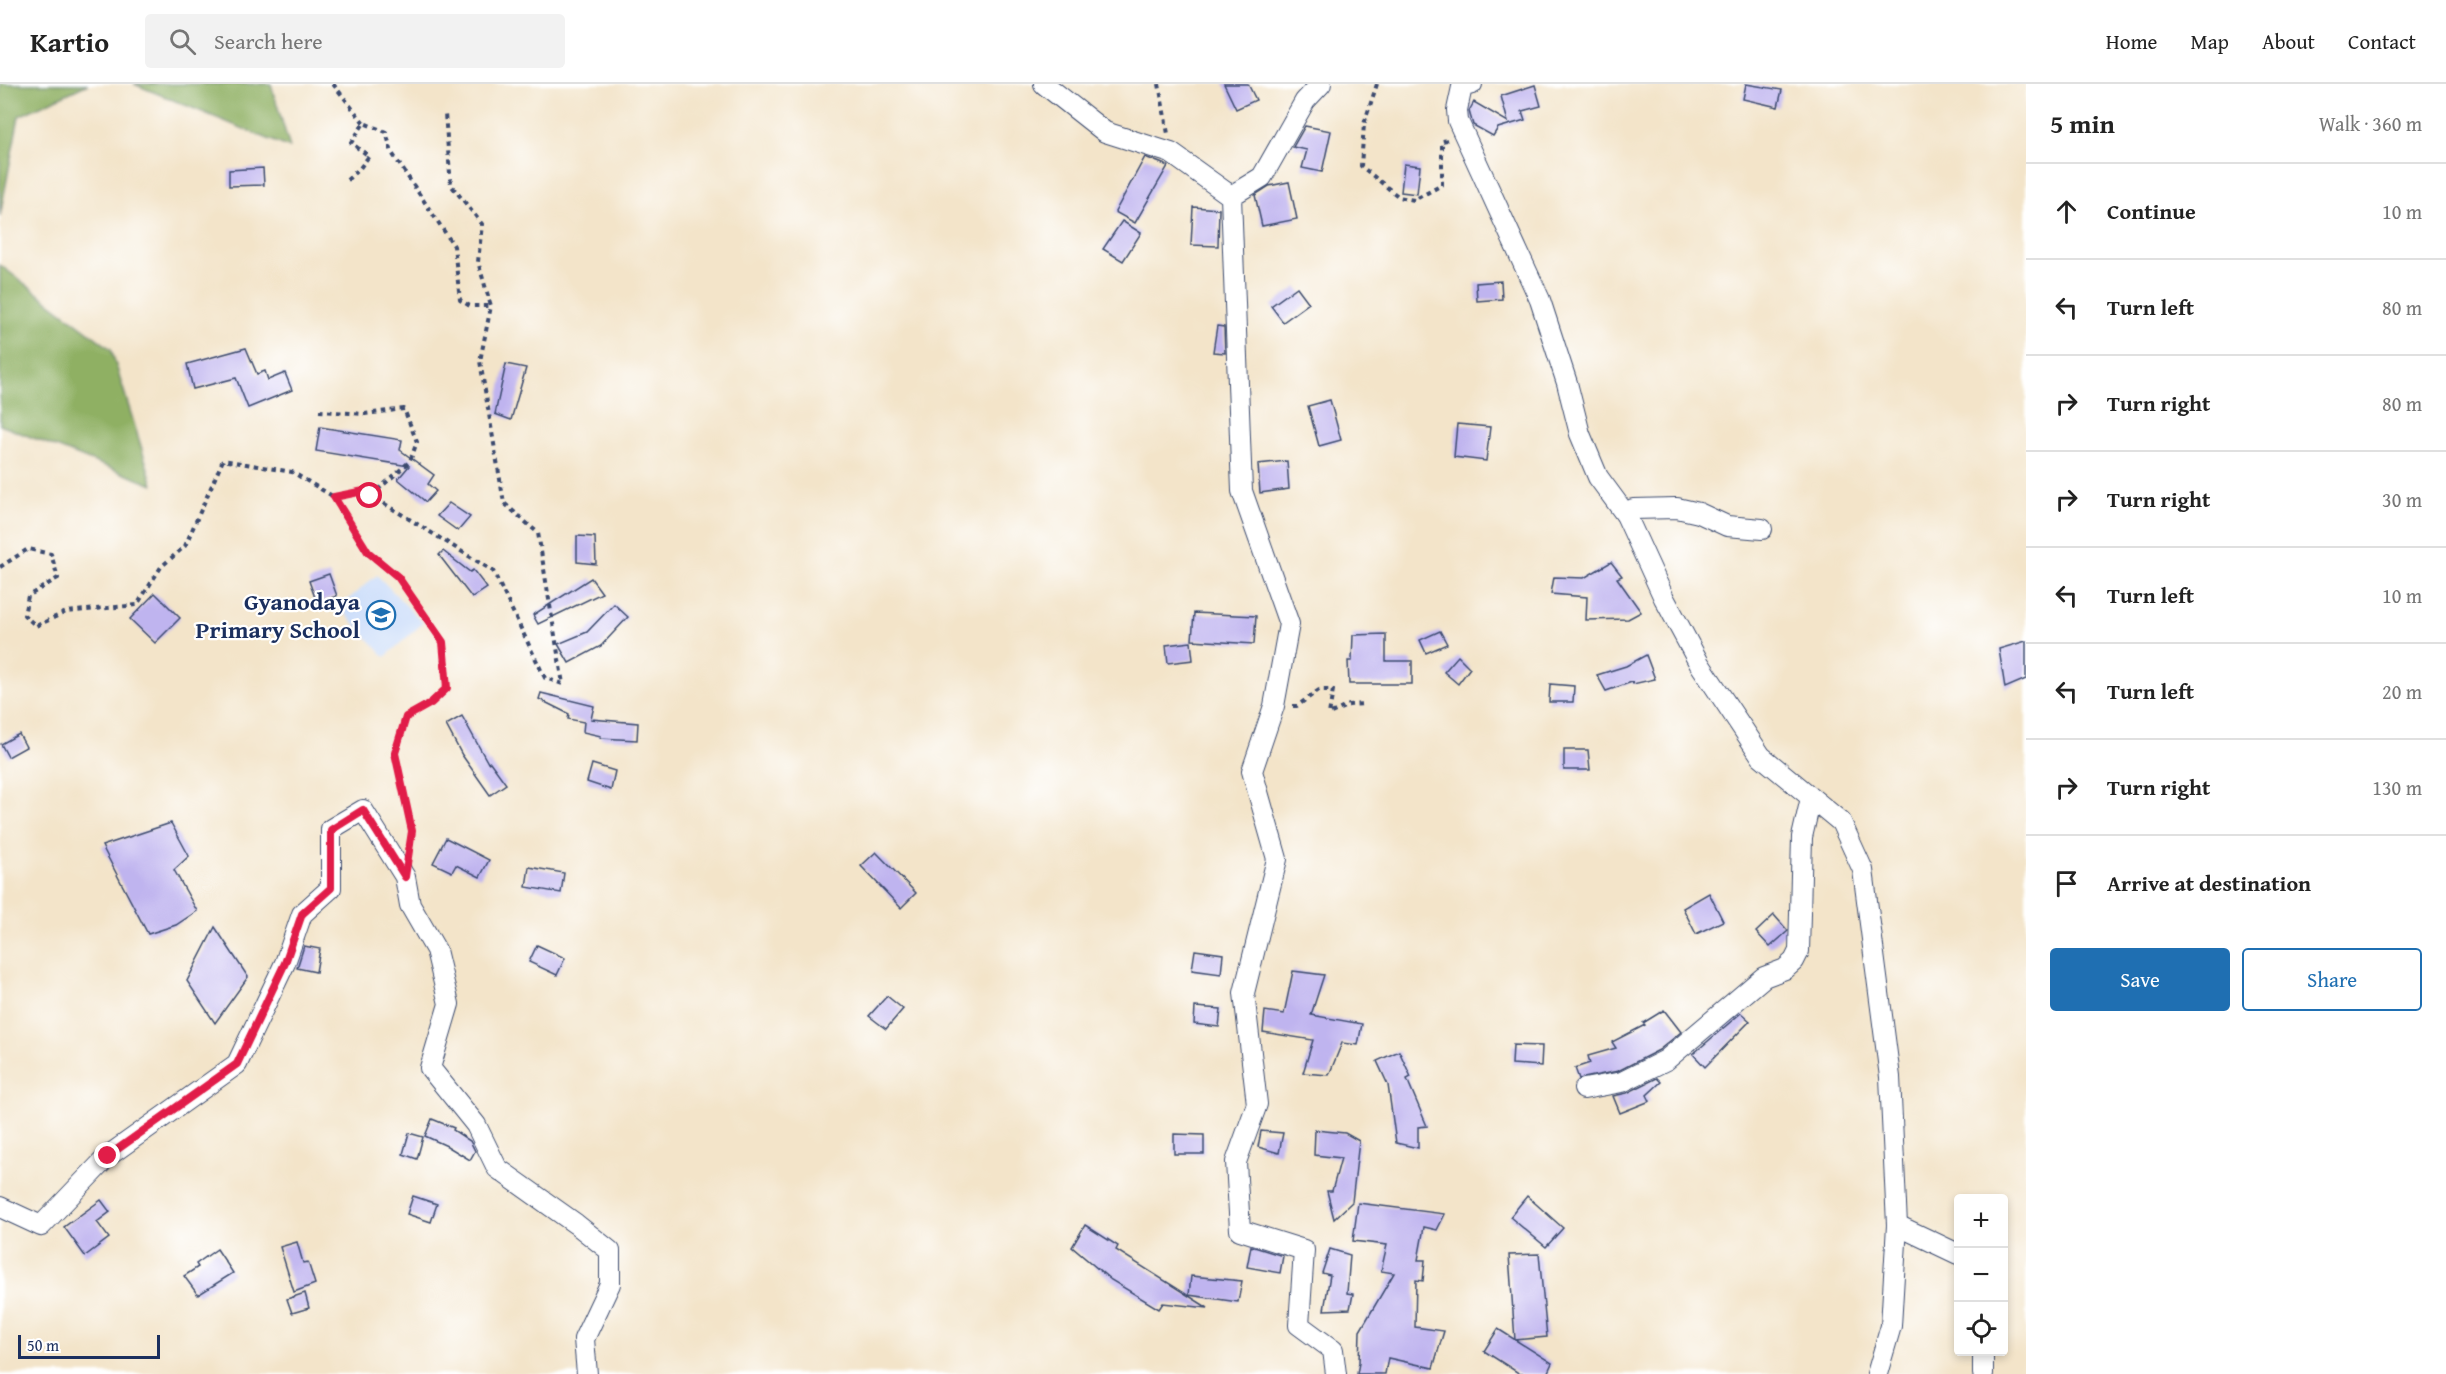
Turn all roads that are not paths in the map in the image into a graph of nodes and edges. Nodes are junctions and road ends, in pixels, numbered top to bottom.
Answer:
1 (1044, 84) edge
2 (1321, 84) edge
3 (1464, 85) edge
4 (1231, 195) junction
5 (1626, 515) junction
6 (1762, 529) dead end
7 (1811, 798) junction
8 (1584, 1089) dead end
9 (0, 1207) edge
10 (1897, 1225) junction
11 (1954, 1252) edge
12 (1983, 1356) edge
13 (587, 1374) edge
14 (1336, 1374) edge
15 (1877, 1374) edge
16 (1983, 1374) edge

1 - 4 street
2 - 4 street
3 - 5 street
4 - 14 street
5 - 6 street
5 - 7 street
7 - 8 street
7 - 10 street
9 - 13 street
10 - 11 street
10 - 15 street
12 - 16 street

